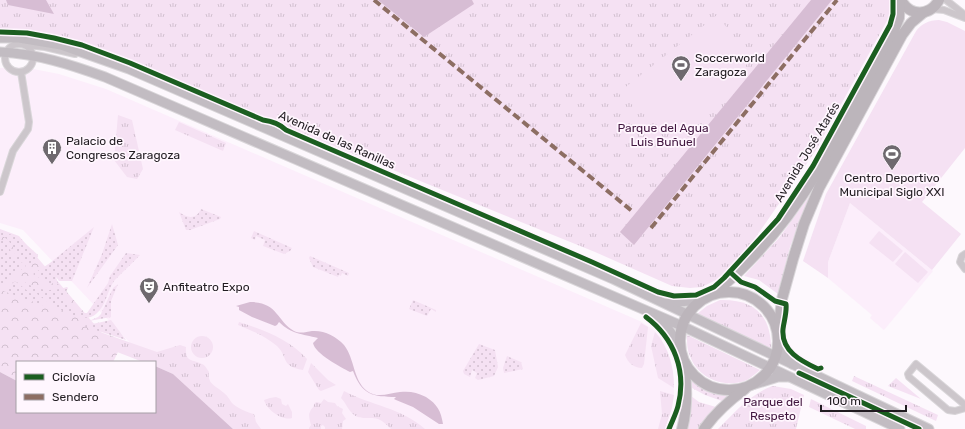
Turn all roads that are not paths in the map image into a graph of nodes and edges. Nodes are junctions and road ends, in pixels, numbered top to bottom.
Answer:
1 (900, 0) edge
2 (939, 0) edge
3 (946, 0) edge
4 (928, 11) junction
5 (965, 16) edge
6 (0, 38) edge
7 (27, 47) junction
8 (3, 52) edge
9 (21, 72) junction
10 (0, 192) edge
11 (965, 254) edge
12 (965, 269) edge
13 (706, 298) junction
14 (666, 304) junction
15 (655, 315) junction
16 (688, 315) junction
17 (682, 326) junction
18 (778, 337) junction
19 (680, 346) junction
20 (776, 357) junction
21 (684, 361) junction
22 (793, 366) junction
23 (770, 368) junction
24 (790, 377) junction
25 (752, 385) junction
26 (957, 398) junction
27 (965, 407) edge
28 (953, 411) junction
29 (682, 429) edge
30 (704, 429) edge
31 (900, 429) edge
32 (929, 429) edge

1 - 4 main road
1 - 13 main road, Avenida José Atarés
2 - 4 main road, Avenida José Atarés
3 - 5 street
4 - 5 street
4 - 18 main road, Avenida José Atarés
6 - 7 main road, Avenida de las Ranillas
7 - 8 main road, Avenida de las Ranillas
7 - 8 street
7 - 9 street
7 - 14 main road, Avenida de las Ranillas
7 - 15 main road, Avenida de las Ranillas
8 - 9 street
9 - 10 street
11 - 12 street
13 - 14 main road
13 - 16 main road, Avenida José Atarés
13 - 18 main road
14 - 16 main road, Avenida de las Ranillas
15 - 17 main road, Avenida de las Ranillas
15 - 19 main road, Avenida de las Ranillas
16 - 17 main road, Avenida José Atarés
16 - 20 main road, Avenida de las Ranillas
17 - 19 main road
17 - 23 main road, Avenida de las Ranillas
18 - 20 main road, Avenida José Atarés
18 - 22 main road
19 - 21 main road
20 - 22 main road, Avenida de las Ranillas
20 - 23 main road
21 - 25 main road
21 - 29 main road
22 - 32 main road, Avenida de las Ranillas
23 - 24 main road, Avenida de las Ranillas
23 - 25 main road
24 - 25 main road
24 - 31 main road, Avenida de las Ranillas
25 - 30 main road
26 - 27 street
26 - 28 street
26 - 28 street
27 - 28 street

